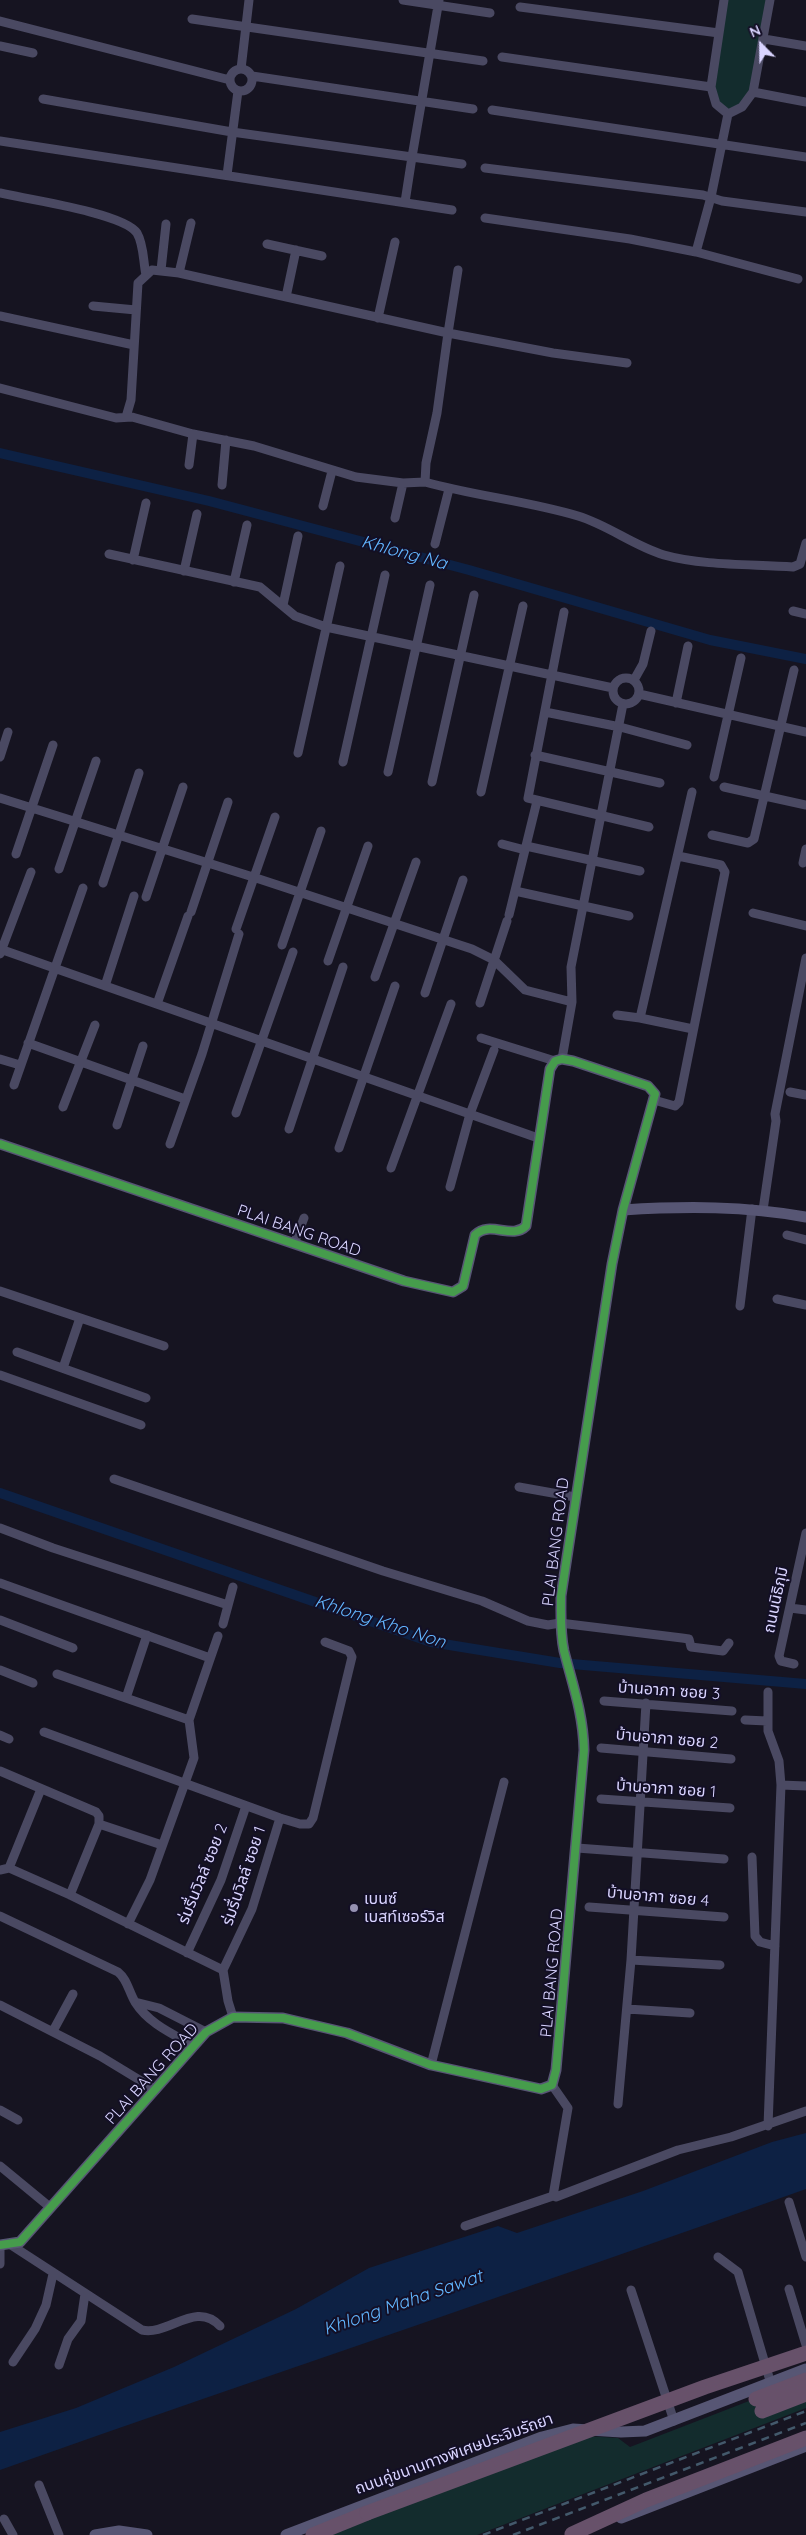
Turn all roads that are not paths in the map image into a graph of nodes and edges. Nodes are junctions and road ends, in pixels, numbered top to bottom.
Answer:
1 (249, 0) edge
2 (403, 0) edge
3 (724, 0) edge
4 (770, 0) edge
5 (438, 3) edge
6 (520, 7) dead end
7 (490, 13) dead end
8 (192, 19) dead end
9 (0, 21) edge
10 (245, 27) junction
11 (718, 33) junction
12 (764, 40) junction
13 (0, 46) edge
14 (806, 46) edge
15 (33, 53) dead end
16 (429, 54) junction
17 (502, 57) dead end
18 (483, 61) dead end
19 (241, 69) junction
20 (252, 76) junction
21 (230, 80) junction
22 (711, 87) junction
23 (238, 91) junction
24 (753, 92) junction
25 (43, 99) dead end
26 (421, 102) junction
27 (806, 102) edge
28 (473, 109) dead end
29 (492, 110) dead end
30 (728, 114) junction
31 (232, 132) junction
32 (0, 141) edge
33 (721, 145) junction
34 (412, 157) junction
35 (806, 157) edge
36 (462, 164) dead end
37 (485, 168) dead end
38 (227, 175) junction
39 (0, 193) edge
40 (711, 197) junction
41 (404, 202) junction
42 (452, 210) dead end
43 (806, 212) edge
44 (485, 218) dead end
45 (191, 223) dead end
46 (166, 224) dead end
47 (395, 242) dead end
48 (267, 244) dead end
49 (296, 250) junction
50 (696, 252) junction
51 (322, 256) dead end
52 (161, 270) junction
53 (458, 270) dead end
54 (179, 273) junction
55 (146, 274) junction
56 (798, 279) dead end
57 (286, 297) junction
58 (93, 306) dead end
59 (136, 310) junction
60 (0, 316) edge
61 (378, 318) junction
62 (448, 334) junction
63 (134, 346) junction
64 (626, 363) dead end
65 (0, 388) edge
66 (126, 417) junction
67 (193, 434) junction
68 (226, 440) junction
69 (189, 465) dead end
70 (332, 471) junction
71 (425, 482) junction
72 (403, 483) junction
73 (222, 485) dead end
74 (449, 489) junction
75 (146, 503) dead end
76 (323, 506) dead end
77 (197, 514) dead end
78 (395, 518) dead end
79 (247, 525) dead end
80 (298, 536) dead end
81 (806, 543) edge
82 (434, 544) dead end
83 (109, 554) dead end
84 (133, 560) junction
85 (340, 566) dead end
86 (184, 571) junction
87 (385, 575) dead end
88 (234, 582) junction
89 (430, 585) dead end
90 (474, 595) dead end
91 (283, 605) junction
92 (523, 606) dead end
93 (793, 611) dead end
94 (564, 612) dead end
95 (806, 614) edge
96 (326, 627) junction
97 (651, 631) dead end
98 (371, 637) junction
99 (688, 646) dead end
100 (416, 647) junction
101 (460, 656) junction
102 (741, 658) dead end
103 (509, 667) junction
104 (794, 670) dead end
105 (551, 675) junction
106 (634, 680) junction
107 (613, 688) junction
108 (639, 694) junction
109 (676, 703) junction
110 (623, 704) junction
111 (545, 712) junction
112 (728, 715) junction
113 (781, 726) junction
114 (620, 727) junction
115 (8, 732) dead end
116 (806, 732) edge
117 (53, 745) dead end
118 (687, 745) dead end
119 (298, 752) dead end
120 (536, 754) junction
121 (0, 757) edge
122 (96, 761) dead end
123 (343, 762) dead end
124 (610, 770) junction
125 (388, 772) dead end
126 (139, 773) dead end
127 (714, 777) dead end
128 (432, 782) dead end
129 (660, 783) dead end
130 (184, 787) dead end
131 (724, 787) dead end
132 (481, 792) dead end
133 (692, 792) dead end
134 (766, 796) junction
135 (0, 798) edge
136 (537, 801) junction
137 (228, 802) dead end
138 (806, 805) edge
139 (32, 808) junction
140 (600, 816) junction
141 (275, 817) dead end
142 (75, 822) junction
143 (649, 827) dead end
144 (321, 830) dead end
145 (712, 835) dead end
146 (118, 836) junction
147 (502, 844) dead end
148 (368, 846) dead end
149 (526, 848) junction
150 (806, 849) edge
151 (163, 850) junction
152 (16, 854) dead end
153 (678, 856) junction
154 (590, 861) junction
155 (416, 862) dead end
156 (207, 863) junction
157 (803, 863) dead end
158 (59, 869) dead end
159 (640, 871) dead end
160 (31, 872) dead end
161 (253, 877) junction
162 (463, 880) dead end
163 (103, 883) dead end
164 (83, 888) dead end
165 (515, 891) junction
166 (301, 892) junction
167 (134, 896) dead end
168 (146, 897) dead end
169 (347, 907) junction
170 (582, 907) junction
171 (753, 914) dead end
172 (629, 916) dead end
173 (393, 924) junction
174 (806, 926) edge
175 (444, 940) junction
176 (282, 946) dead end
177 (1, 951) edge
178 (293, 952) dead end
179 (806, 958) edge
180 (494, 960) junction
181 (328, 961) dead end
182 (344, 967) dead end
183 (54, 968) junction
184 (374, 977) dead end
185 (105, 986) junction
186 (395, 986) dead end
187 (425, 993) dead end
188 (572, 1002) junction
189 (480, 1003) dead end
190 (157, 1004) junction
191 (451, 1004) dead end
192 (617, 1015) dead end
193 (640, 1018) junction
194 (210, 1022) junction
195 (95, 1025) dead end
196 (694, 1029) junction
197 (482, 1038) dead end
198 (261, 1040) junction
199 (28, 1043) junction
200 (143, 1046) dead end
201 (494, 1050) dead end
202 (313, 1058) junction
203 (0, 1059) edge
204 (558, 1060) junction
205 (81, 1062) junction
206 (20, 1066) junction
207 (364, 1076) junction
208 (132, 1080) junction
209 (14, 1085) dead end
210 (790, 1092) dead end
211 (418, 1095) junction
212 (806, 1095) edge
213 (186, 1099) junction
214 (654, 1100) junction
215 (63, 1107) dead end
216 (236, 1113) dead end
217 (470, 1114) junction
218 (117, 1125) dead end
219 (289, 1129) dead end
220 (538, 1138) junction
221 (0, 1144) edge
222 (170, 1144) dead end
223 (340, 1148) dead end
224 (391, 1168) dead end
225 (450, 1188) dead end
226 (758, 1209) junction
227 (624, 1210) junction
228 (806, 1217) edge
229 (304, 1218) dead end
230 (787, 1235) dead end
231 (806, 1240) edge
232 (294, 1244) junction
233 (0, 1291) edge
234 (777, 1299) dead end
235 (806, 1305) edge
236 (740, 1306) dead end
237 (80, 1318) junction
238 (164, 1346) dead end
239 (16, 1352) dead end
240 (63, 1368) junction
241 (0, 1376) edge
242 (146, 1398) dead end
243 (141, 1424) dead end
244 (114, 1479) dead end
245 (519, 1487) dead end
246 (574, 1497) junction
247 (0, 1528) edge
248 (806, 1533) edge
249 (804, 1552) edge
250 (0, 1583) edge
251 (233, 1587) dead end
252 (228, 1605) junction
253 (790, 1608) junction
254 (806, 1610) edge
255 (0, 1620) edge
256 (222, 1624) dead end
257 (560, 1624) junction
258 (147, 1635) junction
259 (218, 1636) dead end
260 (325, 1642) dead end
261 (729, 1643) dead end
262 (73, 1648) dead end
263 (210, 1658) junction
264 (794, 1664) dead end
265 (0, 1670) edge
266 (57, 1674) dead end
267 (33, 1683) dead end
268 (768, 1692) dead end
269 (126, 1698) junction
270 (604, 1701) dead end
271 (646, 1703) junction
272 (732, 1711) dead end
273 (189, 1720) junction
274 (745, 1720) dead end
275 (767, 1722) junction
276 (44, 1732) dead end
277 (0, 1735) edge
278 (9, 1739) dead end
279 (601, 1748) dead end
280 (643, 1752) junction
281 (731, 1759) dead end
282 (0, 1771) edge
283 (504, 1782) dead end
284 (185, 1784) junction
285 (781, 1785) junction
286 (806, 1786) edge
287 (41, 1789) junction
288 (601, 1799) dead end
289 (640, 1801) junction
290 (246, 1806) junction
291 (730, 1808) dead end
292 (280, 1818) junction
293 (99, 1824) junction
294 (162, 1845) junction
295 (577, 1848) junction
296 (637, 1851) junction
297 (752, 1857) dead end
298 (724, 1859) dead end
299 (4, 1869) edge
300 (70, 1895) junction
301 (589, 1907) dead end
302 (634, 1909) junction
303 (0, 1916) edge
304 (724, 1917) dead end
305 (128, 1924) junction
306 (775, 1946) junction
307 (187, 1953) junction
308 (631, 1960) junction
309 (720, 1965) dead end
310 (223, 1970) junction
311 (73, 1994) dead end
312 (135, 2002) junction
313 (0, 2005) edge
314 (627, 2009) junction
315 (690, 2014) dead end
316 (233, 2017) junction
317 (53, 2031) junction
318 (206, 2032) junction
319 (194, 2046) junction
320 (431, 2066) junction
321 (552, 2085) junction
322 (156, 2090) junction
323 (618, 2104) dead end
324 (0, 2110) edge
325 (806, 2111) edge
326 (18, 2120) dead end
327 (768, 2126) junction
328 (0, 2166) edge
329 (554, 2196) junction
330 (789, 2202) dead end
331 (51, 2208) junction
332 (465, 2226) dead end
333 (4, 2246) edge
334 (718, 2257) dead end
335 (806, 2257) edge
336 (0, 2264) edge
337 (53, 2274) junction
338 (789, 2289) dead end
339 (631, 2290) dead end
340 (85, 2294) junction
341 (220, 2326) dead end
342 (806, 2344) edge
343 (806, 2353) edge
344 (13, 2362) dead end
345 (59, 2365) dead end
346 (806, 2370) edge
347 (806, 2380) edge
348 (771, 2384) junction
349 (806, 2394) edge
350 (674, 2420) junction
351 (806, 2438) edge
352 (806, 2446) edge
353 (39, 2486) dead end
354 (4, 2519) dead end
355 (571, 2534) edge
356 (13, 2535) edge
357 (59, 2535) edge
358 (95, 2535) edge
359 (147, 2535) edge
360 (286, 2535) edge
361 (313, 2535) edge

1 - 10 street
2 - 5 street
3 - 11 street
4 - 12 street
5 - 7 street
5 - 16 street
6 - 11 street
8 - 10 street
9 - 21 street
10 - 16 street
10 - 19 street
11 - 22 street
12 - 14 street
12 - 24 street
13 - 15 street
16 - 18 street
16 - 26 street
17 - 22 street
19 - 20 street
19 - 21 street
20 - 23 street
20 - 26 street
21 - 23 street
22 - 30 street
23 - 31 street
24 - 27 street
24 - 30 street
25 - 31 street
26 - 28 street
26 - 34 street
29 - 33 street
30 - 33 street
31 - 34 street
31 - 38 street
32 - 38 street
33 - 35 street
33 - 40 street
34 - 36 street
34 - 41 street
37 - 40 street
38 - 41 street
39 - 55 street
40 - 43 street
40 - 50 street
41 - 42 street
44 - 50 street
45 - 54 street
46 - 52 street
47 - 61 street
48 - 49 street
49 - 51 street
49 - 57 street
50 - 56 street
52 - 54 street
52 - 55 street
53 - 62 street
54 - 57 street
55 - 59 street
57 - 61 street
58 - 59 street
59 - 63 street
60 - 63 street
61 - 62 street
62 - 64 street
62 - 71 street
63 - 66 street
65 - 66 street
66 - 67 street
67 - 68 street
67 - 69 street
68 - 70 street
68 - 73 street
70 - 72 street
70 - 76 street
71 - 72 street
71 - 74 street
72 - 78 street
74 - 81 street
74 - 82 street
75 - 84 street
77 - 86 street
79 - 88 street
80 - 91 street
83 - 84 street
84 - 86 street
85 - 96 street
86 - 88 street
87 - 98 street
88 - 91 street
89 - 100 street
90 - 101 street
91 - 96 street
92 - 103 street
93 - 95 street
94 - 105 street
96 - 98 street
96 - 119 street
97 - 106 street
98 - 100 street
98 - 123 street
99 - 109 street
100 - 101 street
100 - 125 street
101 - 103 street
101 - 128 street
102 - 112 street
103 - 105 street
103 - 132 street
104 - 113 street
105 - 107 street
105 - 111 street
106 - 107 street
106 - 108 street
107 - 110 street
108 - 109 street
108 - 110 street
109 - 112 street
110 - 114 street
111 - 114 street
111 - 120 street
112 - 113 street
112 - 127 street
113 - 116 street
113 - 134 street
114 - 118 street
114 - 124 street
115 - 121 street
117 - 139 street
120 - 124 street
120 - 136 street
122 - 142 street
124 - 129 street
124 - 140 street
126 - 146 street
130 - 151 street
131 - 134 street
133 - 153 street
134 - 138 street
134 - 145 street
135 - 139 street
136 - 140 street
136 - 149 street
137 - 156 street
139 - 142 street
139 - 152 street
140 - 143 street
140 - 154 street
141 - 161 street
142 - 146 street
142 - 158 street
144 - 166 street
146 - 151 street
146 - 163 street
147 - 149 street
148 - 169 street
149 - 154 street
149 - 165 street
150 - 157 street
151 - 156 street
151 - 168 street
153 - 193 street
153 - 196 street
154 - 159 street
154 - 170 street
155 - 173 street
156 - 161 street
156 - 190 street
160 - 177 street
161 - 166 street
161 - 194 street
162 - 175 street
164 - 183 street
165 - 170 street
165 - 180 street
166 - 169 street
166 - 176 street
167 - 185 street
169 - 173 street
169 - 181 street
170 - 172 street
170 - 188 street
171 - 174 street
173 - 175 street
173 - 184 street
175 - 180 street
175 - 187 street
177 - 183 street
178 - 198 street
179 - 226 street
180 - 188 street
180 - 189 street
182 - 202 street
183 - 185 street
183 - 199 street
185 - 190 street
186 - 207 street
188 - 204 street
190 - 194 street
191 - 211 street
192 - 193 street
193 - 196 street
194 - 198 street
194 - 213 street
195 - 205 street
196 - 214 street
197 - 204 street
198 - 202 street
198 - 216 street
199 - 205 street
199 - 206 street
200 - 208 street
201 - 217 street
202 - 207 street
202 - 219 street
203 - 206 street
204 - 214 street
204 - 220 street, PLAI BANG ROAD
205 - 208 street
205 - 215 street
206 - 209 street
207 - 211 street
207 - 223 street
208 - 213 street
208 - 218 street
210 - 212 street
211 - 217 street
211 - 224 street
213 - 222 street
214 - 227 street, PLAI BANG ROAD
217 - 220 street
217 - 225 street
220 - 232 street, PLAI BANG ROAD
221 - 232 street, PLAI BANG ROAD
226 - 227 street
226 - 228 street
226 - 236 street
227 - 246 street, PLAI BANG ROAD
229 - 232 street
230 - 231 street
233 - 237 street
234 - 235 street
237 - 238 street
237 - 240 street
239 - 240 street
240 - 242 street
241 - 243 street
244 - 257 street
245 - 246 street
246 - 257 street, PLAI BANG ROAD
247 - 252 street
248 - 249 street, ถนนนิธิภุมิ
249 - 253 street, ถนนนิธิภุมิ
250 - 258 street
251 - 252 street
252 - 256 street
253 - 254 street
253 - 264 street, ถนนนิธิภุมิ
255 - 262 street
257 - 261 street
257 - 295 street, PLAI BANG ROAD
258 - 263 street
258 - 269 street
259 - 263 street
260 - 292 street
263 - 273 street
265 - 267 street
266 - 269 street
268 - 275 street
269 - 273 street
270 - 271 street, บ้านอาภา ซอย 3
271 - 272 street, บ้านอาภา ซอย 3
271 - 280 street
273 - 284 street
274 - 275 street
275 - 285 street
276 - 284 street
277 - 278 street
279 - 280 street, บ้านอาภา ซอย 2
280 - 281 street, บ้านอาภา ซอย 2
280 - 289 street
282 - 287 street
283 - 320 street
284 - 290 street
284 - 294 street
285 - 286 street
285 - 306 street
287 - 293 street
287 - 299 street
288 - 289 street, บ้านอาภา ซอย 1
289 - 291 street, บ้านอาภา ซอย 1
289 - 296 street
290 - 292 street
290 - 307 street, ร่มรื่นวิลล์ ซอย 2
292 - 310 street, ร่มรื่นวิลล์ ซอย 1
293 - 294 street
293 - 300 street
294 - 305 street
295 - 296 street
295 - 321 street, PLAI BANG ROAD
296 - 298 street
296 - 302 street
297 - 306 street
299 - 300 street
300 - 305 street
301 - 302 street, บ้านอาภา ซอย 4
302 - 304 street, บ้านอาภา ซอย 4
302 - 308 street
303 - 312 street
305 - 307 street
306 - 327 street
307 - 310 street
308 - 309 street
308 - 314 street
310 - 316 street
311 - 317 street
312 - 318 street
312 - 319 street
313 - 317 street
314 - 315 street
314 - 323 street
316 - 318 street, PLAI BANG ROAD
316 - 320 street
317 - 322 street
318 - 319 street, PLAI BANG ROAD
319 - 322 street, PLAI BANG ROAD
320 - 321 street
321 - 329 street
322 - 331 street, PLAI BANG ROAD
324 - 326 street
325 - 327 street
327 - 329 street
328 - 331 street
329 - 332 street
330 - 335 street
331 - 333 street, PLAI BANG ROAD
333 - 336 street
333 - 337 street
334 - 348 street
337 - 340 street
337 - 344 street
338 - 342 street
339 - 350 street
340 - 341 street
340 - 345 street
343 - 361 highway, bridge
346 - 348 street, ถนนคู่ขนานทางพิเศษประจิมรัถยา
347 - 349 highway
348 - 350 street, ถนนคู่ขนานทางพิเศษประจิมรัถยา
350 - 360 street, ถนนคู่ขนานทางพิเศษประจิมรัถยา
351 - 355 highway
352 - 355 street
353 - 357 street
354 - 356 street
358 - 359 street

